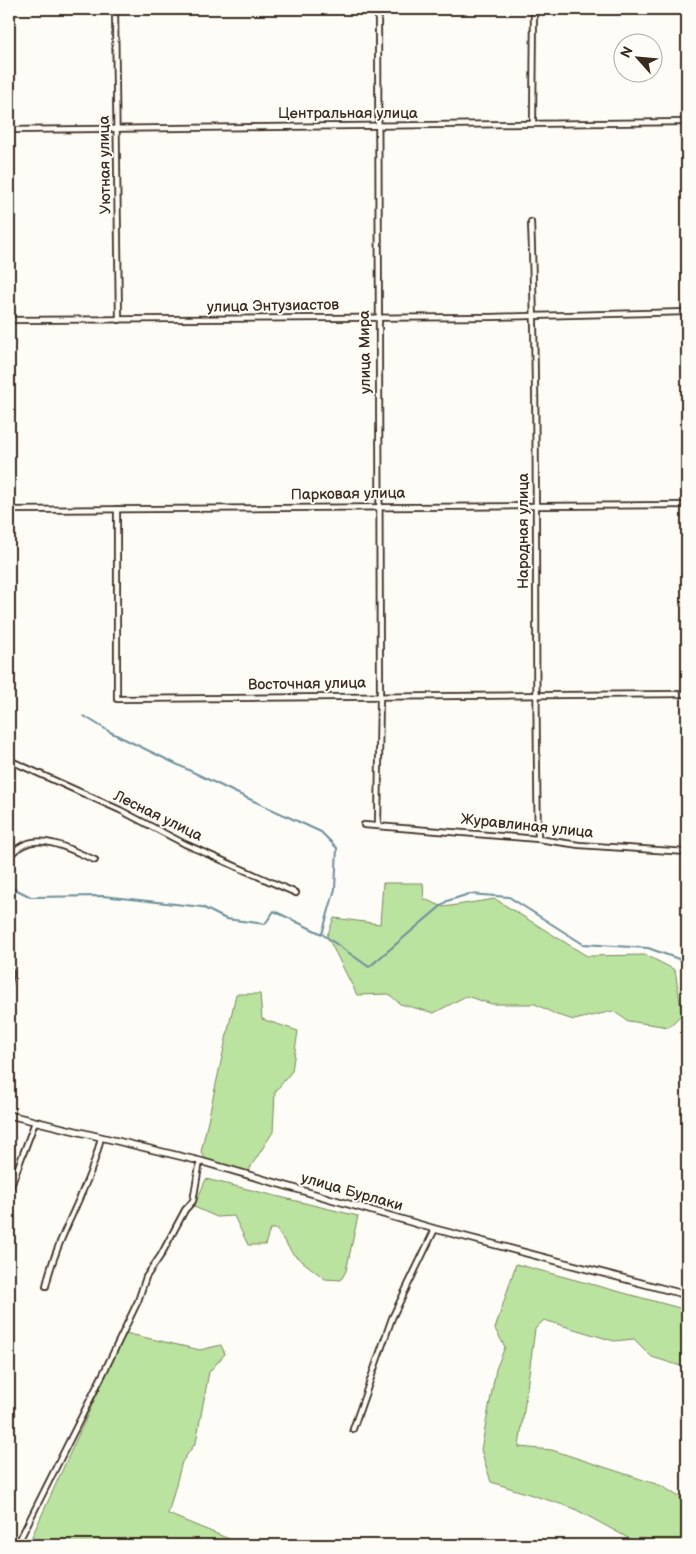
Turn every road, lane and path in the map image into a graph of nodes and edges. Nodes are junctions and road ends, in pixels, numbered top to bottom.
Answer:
1 (115, 9) edge
2 (378, 9) edge
3 (534, 9) edge
4 (533, 122) junction
5 (687, 122) edge
6 (378, 125) junction
7 (117, 127) junction
8 (9, 130) edge
9 (531, 222) dead end
10 (687, 312) edge
11 (535, 316) junction
12 (377, 317) junction
13 (9, 320) edge
14 (119, 320) junction
15 (536, 505) junction
16 (687, 505) edge
17 (380, 506) junction
18 (117, 509) junction
19 (9, 510) edge
20 (687, 694) edge
21 (535, 695) junction
22 (380, 696) junction
23 (9, 760) edge
24 (364, 824) dead end
25 (378, 825) junction
26 (538, 840) junction
27 (9, 844) edge
28 (15, 850) junction
29 (687, 852) edge
30 (9, 858) edge
31 (96, 860) dead end
32 (296, 893) dead end
33 (9, 969) edge
34 (9, 983) edge
35 (9, 1115) edge
36 (35, 1122) junction
37 (101, 1137) junction
38 (200, 1161) junction
39 (9, 1191) edge
40 (435, 1229) junction
41 (46, 1286) dead end
42 (687, 1295) edge
43 (353, 1429) dead end
44 (17, 1545) edge

1 - 7 street, Уютная улица
2 - 6 street, улица Мира
3 - 4 street
4 - 5 street, Центральная улица
4 - 6 street, Центральная улица
6 - 7 street, Центральная улица
6 - 12 street, улица Мира
7 - 8 street, Центральная улица
7 - 14 street, Уютная улица
9 - 11 street, Народная улица
10 - 11 street, улица Энтузиастов
11 - 12 street, улица Энтузиастов
11 - 15 street, Народная улица
12 - 14 street, улица Энтузиастов
12 - 17 street, улица Мира
13 - 14 street, улица Энтузиастов
15 - 16 street, Парковая улица
15 - 17 street, Парковая улица
15 - 21 street, Народная улица
17 - 18 street, Парковая улица
17 - 22 street, улица Мира
18 - 19 street, Парковая улица
18 - 22 street, Восточная улица
20 - 21 street, Восточная улица
21 - 22 street, Восточная улица
21 - 26 street, Народная улица
22 - 25 street, улица Мира
23 - 32 street, Лесная улица
24 - 25 street, Журавлиная улица
25 - 26 street, Журавлиная улица
26 - 29 street, Журавлиная улица
27 - 28 street
28 - 30 street
28 - 31 street
33 - 34 street
35 - 36 street, улица Бурлаки
36 - 37 street, улица Бурлаки
36 - 39 street
37 - 38 street, улица Бурлаки
37 - 41 street
38 - 40 street, улица Бурлаки
38 - 44 street
40 - 42 street, улица Бурлаки
40 - 43 street

